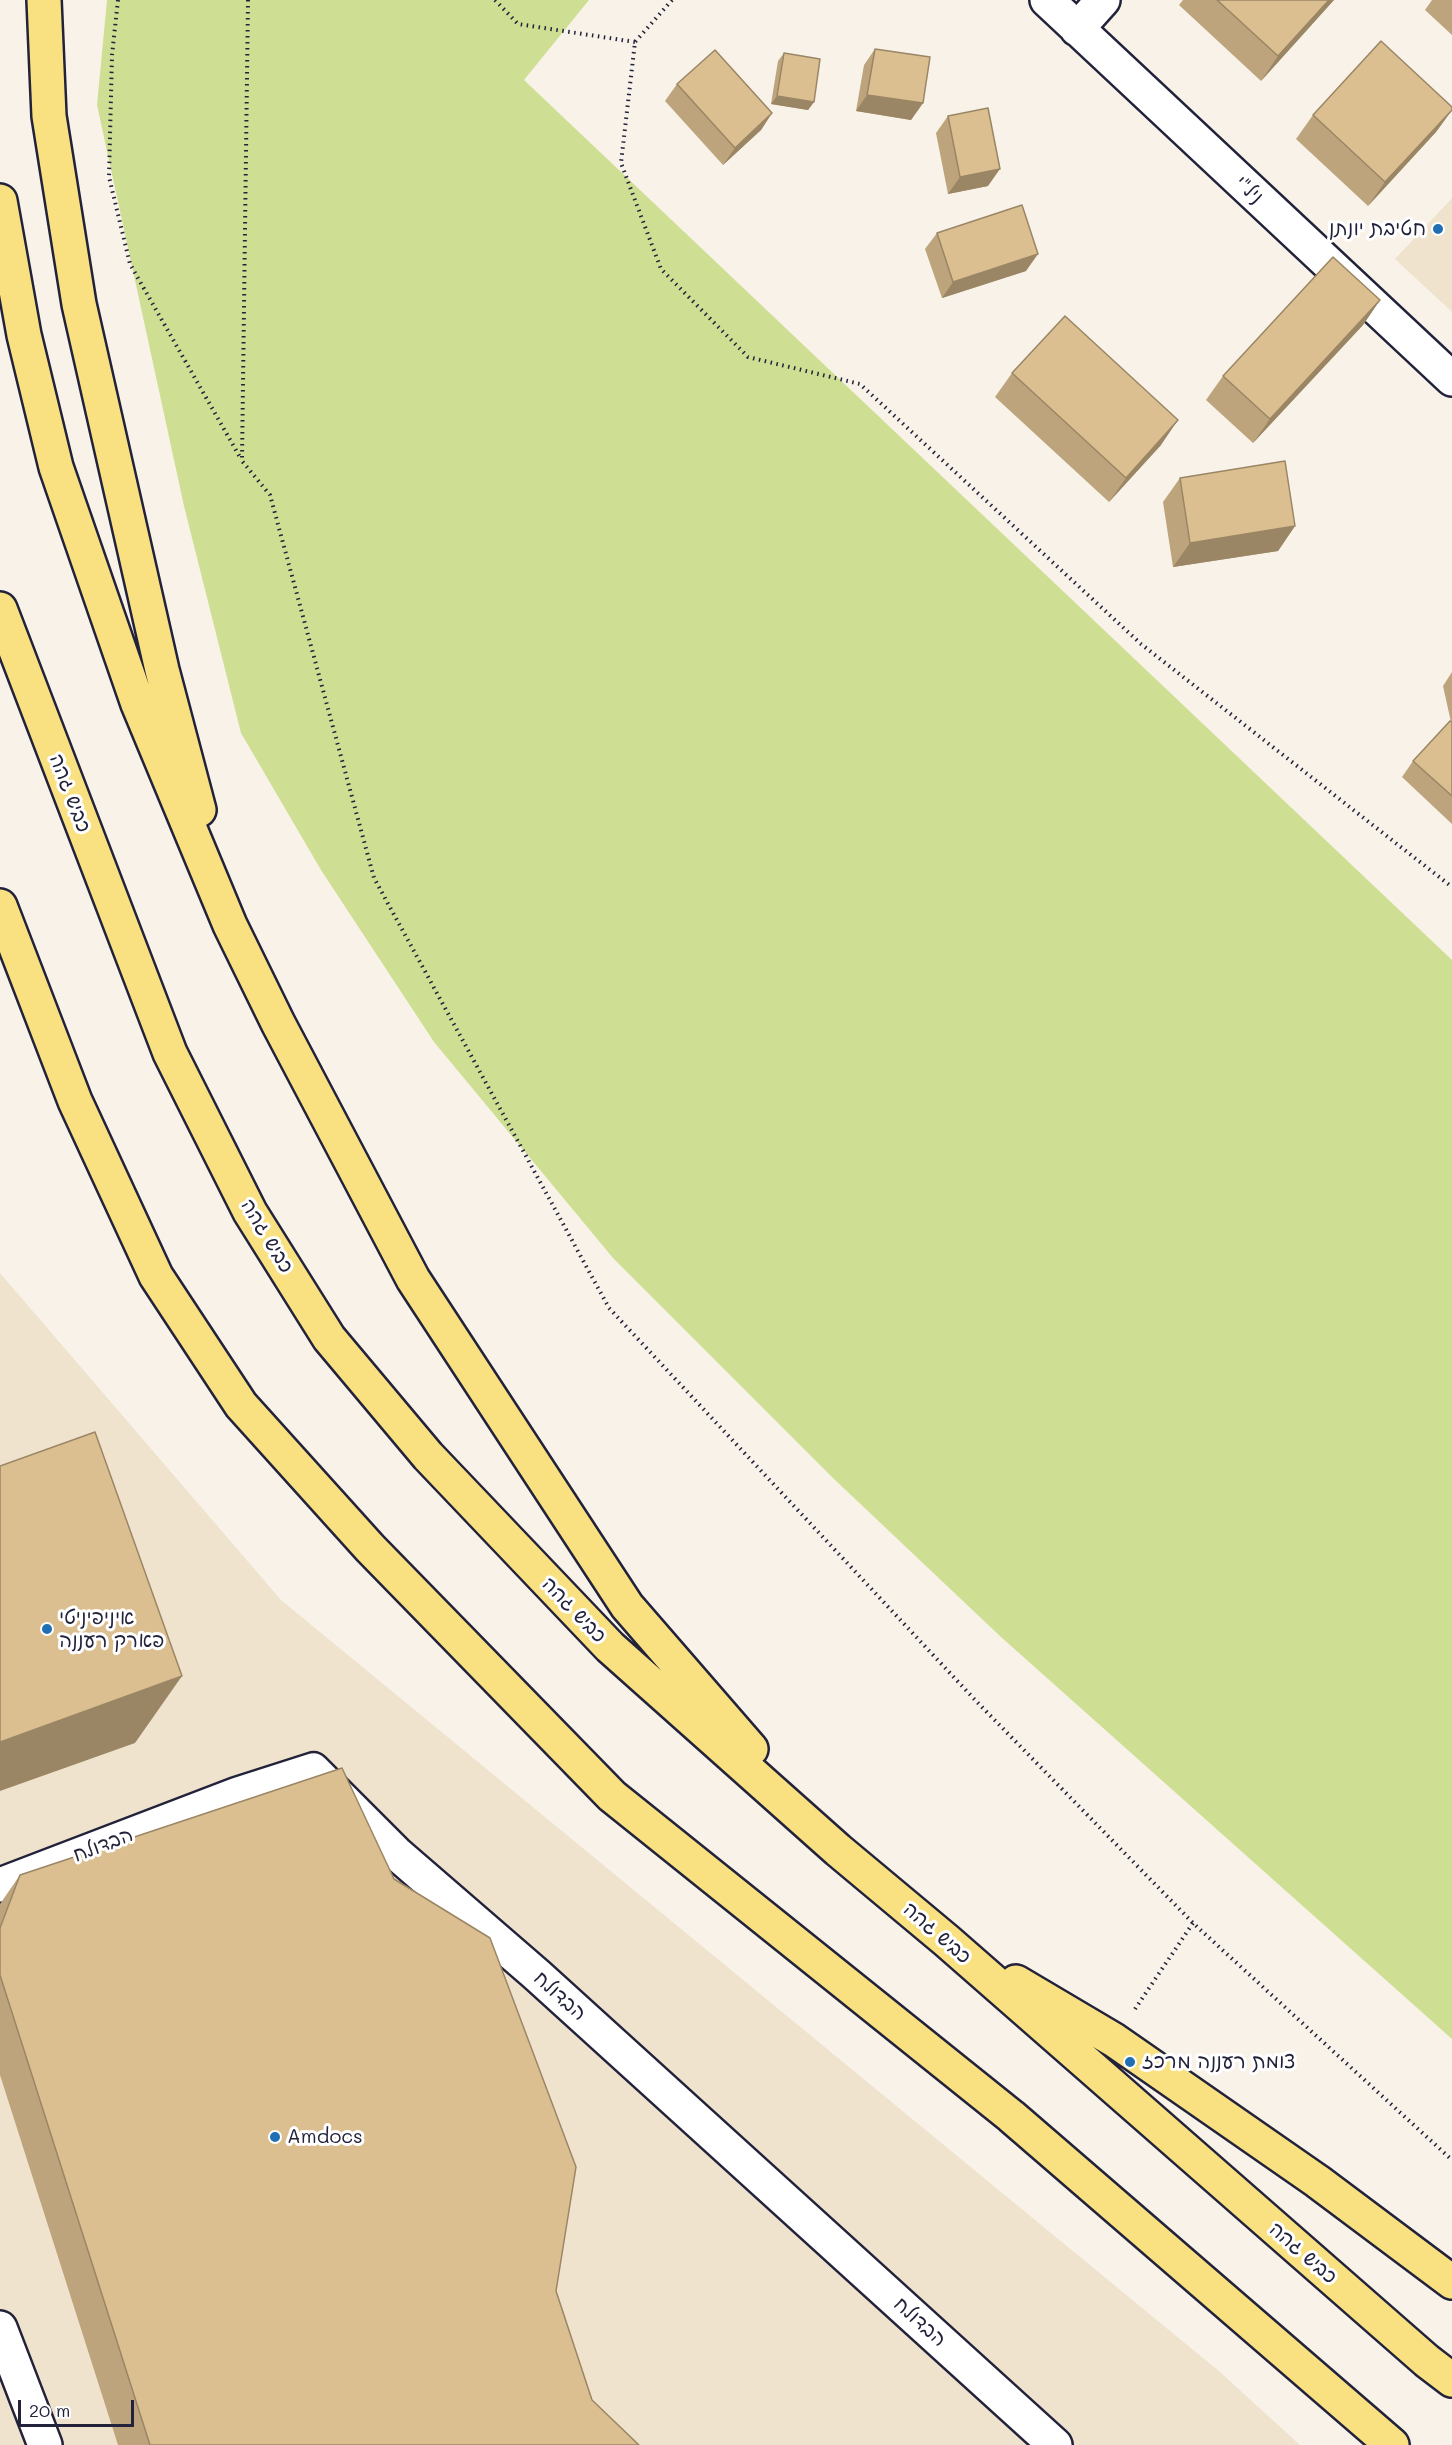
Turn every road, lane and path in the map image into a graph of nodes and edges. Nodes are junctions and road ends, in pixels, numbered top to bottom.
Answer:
1 (44, 0) edge
2 (117, 0) edge
3 (248, 0) edge
4 (495, 0) edge
5 (672, 0) edge
6 (1047, 0) edge
7 (1103, 0) edge
8 (1077, 29) junction
9 (635, 42) junction
10 (0, 201) edge
11 (1452, 379) edge
12 (242, 461) junction
13 (0, 609) edge
14 (1452, 887) edge
15 (0, 906) edge
16 (230, 925) junction
17 (838, 1850) junction
18 (0, 1885) edge
19 (1193, 1923) junction
20 (947, 1941) junction
21 (1114, 2040) junction
22 (1452, 2160) edge
23 (1452, 2282) edge
24 (0, 2328) edge
25 (1452, 2380) edge
26 (45, 2445) edge
27 (1054, 2445) edge
28 (1392, 2445) edge

1 - 16 highway
2 - 12 path
3 - 12 path
4 - 9 path
5 - 9 path
6 - 8 street, ניל"י
7 - 8 street
8 - 11 street, ניל"י
9 - 14 path
10 - 16 highway
12 - 19 path
13 - 17 highway, כביש גהה
15 - 28 highway
16 - 17 highway
17 - 20 highway, כביש גהה
18 - 27 street, הבדולח
19 - 21 path
19 - 22 path
20 - 21 highway
20 - 25 highway, כביש גהה
21 - 23 highway
24 - 26 street

